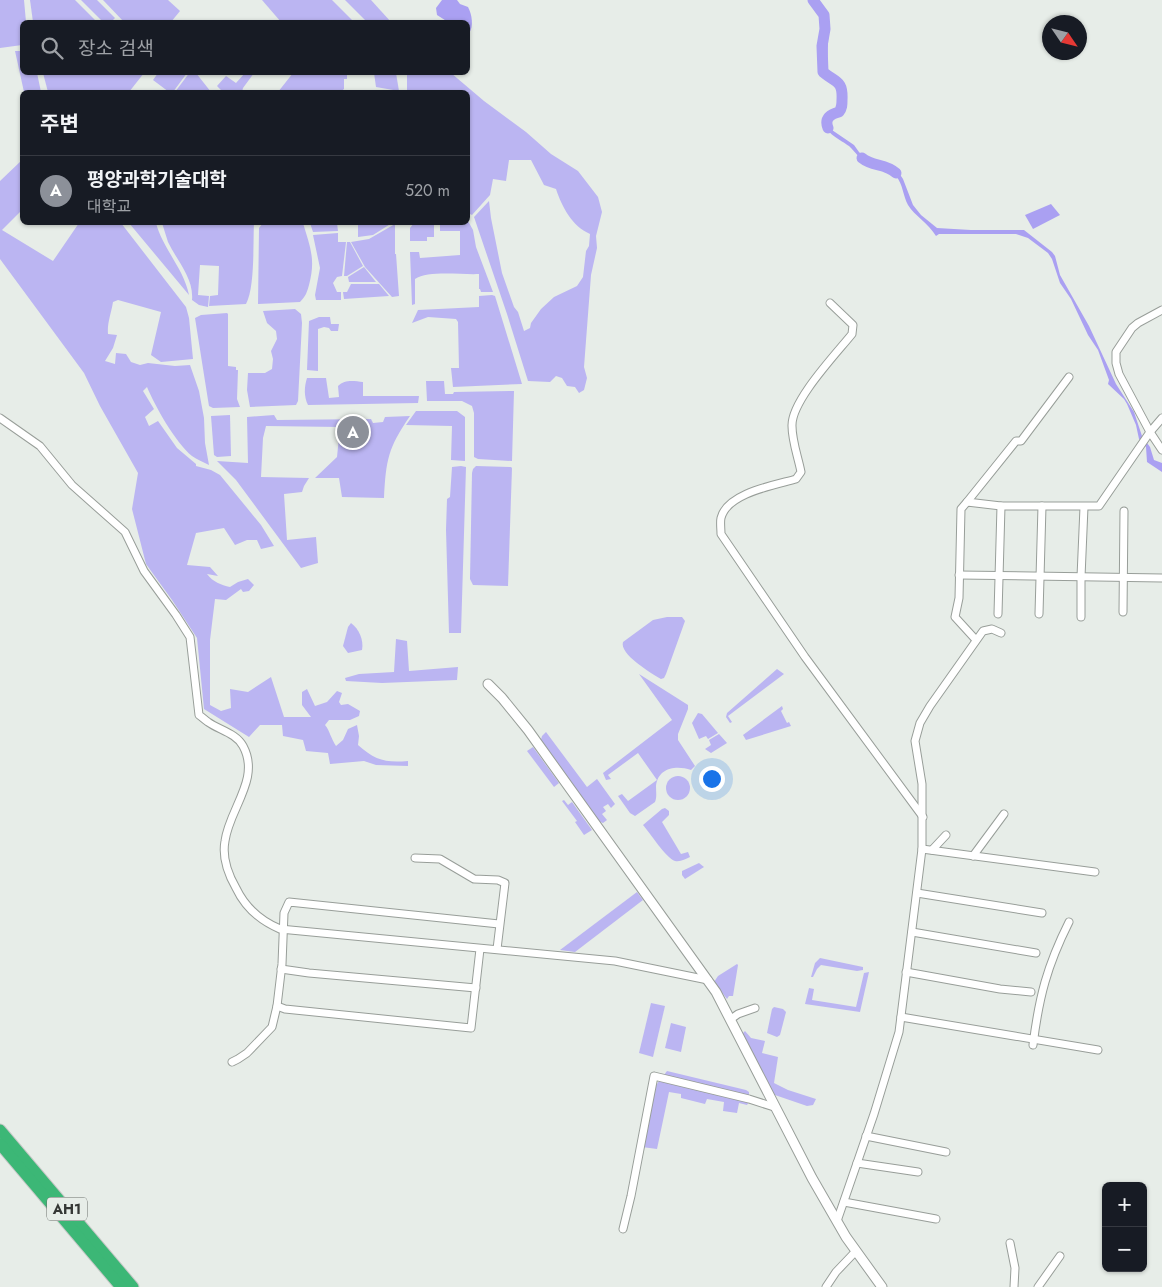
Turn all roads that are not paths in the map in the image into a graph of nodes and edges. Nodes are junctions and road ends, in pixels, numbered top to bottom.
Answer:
1 (830, 303) dead end
2 (1162, 310) edge
3 (1069, 377) dead end
4 (0, 418) edge
5 (1162, 418) edge
6 (1150, 432) junction
7 (1162, 450) edge
8 (967, 502) junction
9 (1001, 506) junction
10 (1042, 506) junction
11 (1084, 507) junction
12 (1124, 511) dead end
13 (959, 575) junction
14 (1000, 575) junction
15 (1040, 577) junction
16 (1080, 577) junction
17 (1122, 577) junction
18 (1162, 578) edge
19 (1123, 612) dead end
20 (998, 614) dead end
21 (1039, 614) dead end
22 (1081, 617) dead end
23 (1001, 634) dead end
24 (976, 640) junction
25 (488, 684) dead end
26 (1004, 814) dead end
27 (923, 817) junction
28 (946, 835) dead end
29 (922, 849) junction
30 (932, 850) junction
31 (973, 856) junction
32 (415, 858) dead end
33 (1095, 872) dead end
34 (917, 893) junction
35 (1042, 913) dead end
36 (1069, 922) dead end
37 (499, 924) junction
38 (283, 929) junction
39 (912, 932) junction
40 (480, 948) junction
41 (497, 949) junction
42 (1036, 953) dead end
43 (281, 969) junction
44 (906, 972) junction
45 (708, 980) junction
46 (476, 988) junction
47 (1031, 992) dead end
48 (277, 1006) junction
49 (755, 1008) dead end
50 (901, 1017) junction
51 (731, 1019) junction
52 (1033, 1042) junction
53 (1098, 1050) dead end
54 (232, 1062) dead end
55 (774, 1107) junction
56 (0, 1130) edge
57 (866, 1136) junction
58 (0, 1144) edge
59 (946, 1152) dead end
60 (857, 1163) junction
61 (918, 1172) dead end
62 (844, 1202) junction
63 (936, 1219) dead end
64 (837, 1221) junction
65 (623, 1229) dead end
66 (1010, 1243) dead end
67 (856, 1251) junction
68 (1060, 1256) dead end
69 (121, 1287) edge
70 (133, 1287) edge
71 (826, 1287) edge
72 (882, 1287) edge
73 (1014, 1287) edge
74 (1038, 1287) edge

1 - 27 street
2 - 6 street
3 - 8 street
4 - 38 street
5 - 6 street
6 - 7 street
6 - 11 street
8 - 9 street
8 - 13 street
9 - 10 street
9 - 14 street
10 - 11 street
10 - 15 street
11 - 16 street
12 - 17 street
13 - 14 street
13 - 24 street
14 - 15 street
14 - 20 street
15 - 16 street
15 - 21 street
16 - 17 street
16 - 22 street
17 - 18 street
17 - 19 street
23 - 24 street
24 - 27 street
25 - 45 street
26 - 31 street
27 - 29 street
28 - 30 street
29 - 30 street
29 - 34 street
30 - 31 street
31 - 33 street
32 - 37 street
34 - 35 street
34 - 39 street
36 - 52 street
37 - 38 street
37 - 41 street
38 - 40 street
38 - 43 street
39 - 42 street
39 - 44 street
40 - 41 street
40 - 46 street
41 - 45 street
43 - 46 street
43 - 48 street
44 - 47 street
44 - 50 street
45 - 51 street
46 - 48 street
48 - 54 street
49 - 51 street
50 - 52 street
50 - 57 street
51 - 55 street
52 - 53 street
55 - 64 street
55 - 65 street
56 - 70 highway, AH1
57 - 59 street
57 - 60 street
58 - 69 highway, AH1
60 - 61 street
60 - 62 street
62 - 63 street
62 - 64 street
64 - 67 street
66 - 73 street
67 - 71 street
67 - 72 street
68 - 74 street

